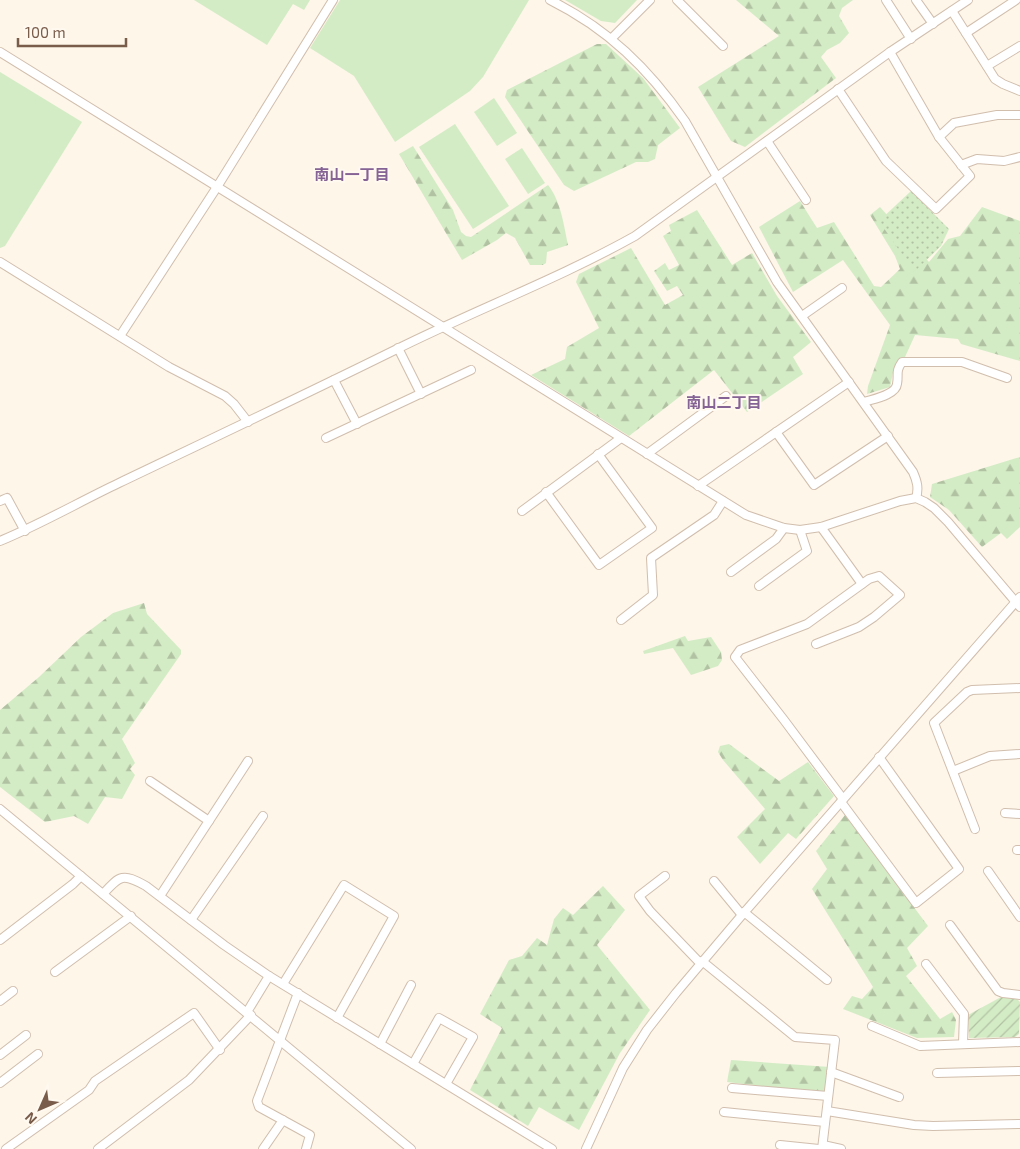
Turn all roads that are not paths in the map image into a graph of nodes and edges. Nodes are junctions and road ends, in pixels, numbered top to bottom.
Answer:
1 (333, 0) edge
2 (550, 0) edge
3 (650, 0) edge
4 (677, 0) edge
5 (886, 0) edge
6 (916, 0) edge
7 (968, 0) edge
8 (1016, 0) edge
9 (952, 11) junction
10 (933, 24) junction
11 (966, 33) junction
12 (612, 38) junction
13 (911, 38) junction
14 (723, 46) dead end
15 (1020, 46) edge
16 (0, 52) edge
17 (890, 52) junction
18 (987, 66) junction
19 (838, 89) junction
20 (1020, 91) edge
21 (1020, 114) edge
22 (939, 137) junction
23 (767, 141) junction
24 (1020, 157) edge
25 (961, 165) junction
26 (717, 177) junction
27 (216, 187) junction
28 (806, 200) dead end
29 (0, 262) edge
30 (842, 288) dead end
31 (802, 316) junction
32 (442, 327) junction
33 (120, 336) junction
34 (398, 348) junction
35 (471, 370) dead end
36 (1007, 378) dead end
37 (334, 380) junction
38 (849, 382) junction
39 (421, 394) junction
40 (726, 396) dead end
41 (864, 402) junction
42 (248, 422) junction
43 (357, 424) junction
44 (776, 432) junction
45 (888, 436) junction
46 (326, 438) dead end
47 (620, 438) junction
48 (598, 454) junction
49 (647, 454) junction
50 (698, 486) junction
51 (546, 492) junction
52 (916, 498) junction
53 (0, 501) edge
54 (723, 501) junction
55 (522, 511) dead end
56 (821, 527) junction
57 (784, 528) junction
58 (800, 530) junction
59 (25, 531) junction
60 (0, 541) edge
61 (731, 572) dead end
62 (862, 584) junction
63 (759, 586) dead end
64 (1019, 602) edge
65 (621, 620) dead end
66 (816, 644) dead end
67 (1020, 688) edge
68 (1020, 754) edge
69 (879, 757) junction
70 (248, 761) dead end
71 (953, 771) junction
72 (150, 781) dead end
73 (842, 801) junction
74 (0, 809) edge
75 (1005, 813) dead end
76 (1020, 814) edge
77 (263, 816) dead end
78 (209, 821) junction
79 (975, 829) dead end
80 (988, 871) dead end
81 (81, 876) junction
82 (664, 876) dead end
83 (714, 881) dead end
84 (103, 894) junction
85 (160, 896) junction
86 (743, 914) junction
87 (131, 916) junction
88 (1020, 917) edge
89 (191, 920) junction
90 (950, 925) dead end
91 (0, 940) edge
92 (701, 962) junction
93 (926, 964) dead end
94 (55, 972) dead end
95 (269, 976) junction
96 (827, 980) dead end
97 (283, 984) junction
98 (411, 986) dead end
99 (13, 992) dead end
100 (298, 993) junction
101 (1020, 995) edge
102 (0, 1001) edge
103 (249, 1014) junction
104 (337, 1018) junction
105 (872, 1026) dead end
106 (26, 1036) dead end
107 (280, 1040) junction
108 (1020, 1042) edge
109 (380, 1044) junction
110 (964, 1044) junction
111 (220, 1050) junction
112 (38, 1054) dead end
113 (0, 1055) edge
114 (413, 1064) junction
115 (1020, 1071) edge
116 (832, 1072) junction
117 (937, 1073) dead end
118 (0, 1083) edge
119 (446, 1084) junction
120 (732, 1088) dead end
121 (828, 1096) junction
122 (899, 1097) dead end
123 (827, 1111) junction
124 (724, 1112) dead end
125 (283, 1120) junction
126 (825, 1122) junction
127 (1020, 1124) edge
128 (0, 1142) edge
129 (780, 1145) dead end
130 (821, 1148) edge
131 (6, 1149) edge
132 (98, 1149) edge
133 (263, 1149) edge
134 (306, 1149) edge
135 (412, 1149) edge
136 (552, 1149) edge
137 (586, 1149) edge
138 (841, 1149) edge

1 - 27 street
2 - 12 street
3 - 12 street
4 - 14 street
5 - 13 street
6 - 10 street
7 - 9 street
8 - 11 street
9 - 10 street
9 - 11 street
10 - 13 street
11 - 18 street
12 - 26 street
13 - 17 street
15 - 18 street
16 - 27 street
17 - 19 street
17 - 22 street
18 - 20 street
19 - 23 street
19 - 25 street
21 - 22 street
22 - 25 street
23 - 26 street
23 - 28 street
24 - 25 street
26 - 31 street
26 - 32 street
27 - 32 street
27 - 33 street
29 - 33 street
30 - 31 street
31 - 38 street
32 - 34 street
32 - 47 street
33 - 42 street
34 - 37 street
34 - 39 street
35 - 39 street
36 - 41 street
37 - 42 street
37 - 43 street
38 - 41 street
38 - 44 street
39 - 43 street
40 - 49 street
41 - 45 street
42 - 59 street
43 - 46 street
44 - 45 street
44 - 50 street
45 - 52 street
47 - 48 street
47 - 49 street
48 - 51 street
48 - 51 street
49 - 50 street
50 - 54 street
51 - 55 street
52 - 56 street
52 - 64 street
53 - 59 street
54 - 57 street
54 - 65 street
56 - 58 street
56 - 62 street
57 - 58 street
57 - 61 street
58 - 63 street
59 - 60 street
62 - 66 street
62 - 73 street
64 - 69 street
67 - 71 street
68 - 71 street
69 - 73 street
69 - 73 street
70 - 78 street
71 - 79 street
72 - 78 street
73 - 86 street
74 - 81 street
75 - 76 street
77 - 89 street
78 - 85 street
80 - 88 street
81 - 84 street
81 - 91 street
82 - 92 street
83 - 86 street
84 - 85 street
84 - 87 street
85 - 89 street
86 - 92 street
86 - 96 street
87 - 94 street
87 - 103 street
89 - 95 street
90 - 101 street
92 - 116 street
92 - 137 street
93 - 110 street
95 - 97 street
95 - 103 street
97 - 100 street
97 - 104 street
98 - 109 street
99 - 102 street
100 - 104 street
100 - 107 street
103 - 107 street
103 - 111 street
104 - 109 street
105 - 110 street
106 - 113 street
107 - 125 street
107 - 135 street
108 - 110 street
109 - 114 street
111 - 131 street
111 - 132 street
112 - 118 street
114 - 119 street
114 - 119 street
115 - 117 street
116 - 121 street
116 - 122 street
119 - 136 street
120 - 121 street
121 - 123 street
123 - 126 street
123 - 127 street
124 - 126 street
125 - 133 street
125 - 134 street
126 - 130 street
128 - 131 street
129 - 130 street
130 - 138 street

